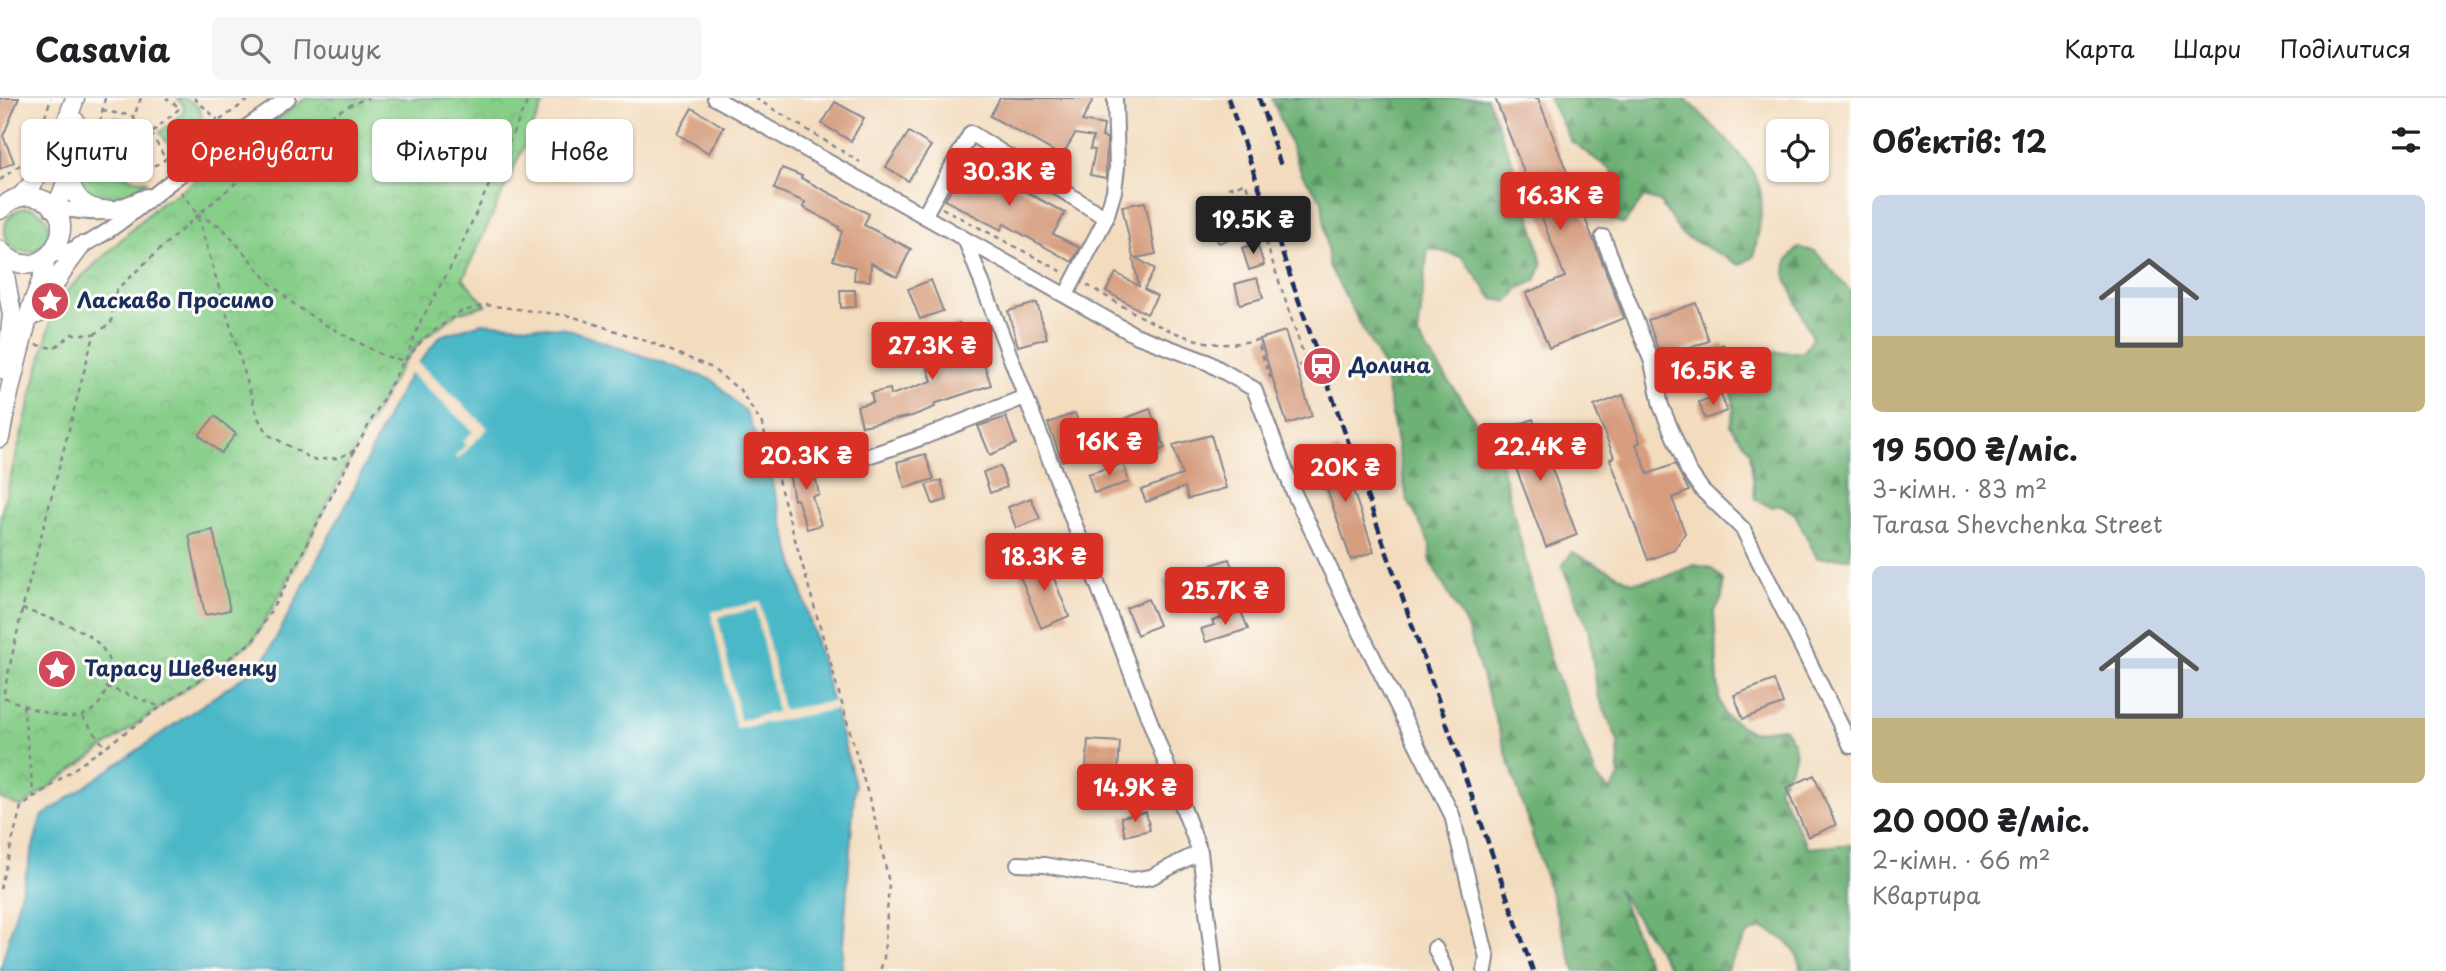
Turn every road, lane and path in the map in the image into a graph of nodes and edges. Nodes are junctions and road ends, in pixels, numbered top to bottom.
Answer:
1 (51, 98) edge
2 (76, 98) edge
3 (105, 98) edge
4 (141, 98) edge
5 (166, 98) edge
6 (194, 98) edge
7 (251, 98) edge
8 (288, 98) edge
9 (368, 98) edge
10 (529, 98) edge
11 (715, 98) edge
12 (755, 98) edge
13 (1115, 98) edge
14 (102, 111) junction
15 (134, 116) junction
16 (74, 119) edge
17 (134, 119) edge
18 (217, 119) edge
19 (220, 119) edge
20 (153, 131) edge
21 (153, 137) edge
22 (166, 160) joint
23 (160, 163) junction
24 (869, 167) dead end
25 (164, 169) dead end
26 (0, 180) edge
27 (64, 182) edge
28 (70, 182) edge
29 (1228, 188) dead end
30 (161, 190) junction
31 (181, 191) dead end
32 (5, 201) edge
33 (928, 209) junction
34 (55, 210) junction
35 (111, 210) junction
36 (197, 214) junction
37 (1106, 218) junction
38 (1603, 237) dead end
39 (966, 241) junction
40 (81, 246) junction
41 (1, 251) edge
42 (47, 257) junction
43 (1075, 278) junction
44 (0, 289) edge
45 (1066, 295) junction
46 (12, 315) junction
47 (95, 334) junction
48 (30, 343) junction
49 (405, 361) junction
50 (1297, 367) dead end
51 (1272, 376) dead end
52 (1025, 397) junction
53 (6, 403) junction
54 (0, 438) edge
55 (355, 450) junction
56 (845, 464) dead end
57 (22, 610) junction
58 (107, 687) junction
59 (23, 705) junction
60 (162, 708) junction
61 (82, 716) junction
62 (1851, 746) edge
63 (105, 748) junction
64 (34, 799) junction
65 (1199, 852) junction
66 (1018, 864) dead end
67 (0, 889) edge
68 (1435, 948) dead end
69 (880, 971) edge
70 (1214, 971) edge
71 (1446, 971) edge
72 (1485, 971) edge

1 - 26 path
2 - 16 main road
2 - 32 main road
3 - 14 path
4 - 15 path
5 - 20 path
6 - 18 path
7 - 19 path
8 - 30 street
9 - 36 path
10 - 49 path
11 - 33 street
12 - 24 path
13 - 37 street
14 - 15 path
14 - 23 path
15 - 17 path
21 - 22 path
22 - 23 path
23 - 25 path
27 - 34 main road
28 - 35 main road
29 - 50 path
30 - 35 street
30 - 40 street
31 - 36 path
32 - 34 main road
33 - 37 street
33 - 39 street
33 - 43 path
34 - 35 street
34 - 42 main road
36 - 47 path
36 - 49 path
36 - 55 path
37 - 43 street
38 - 62 street
39 - 45 street
39 - 52 street
40 - 42 street
40 - 48 main road
41 - 42 main road
41 - 46 main road
42 - 48 main road
43 - 45 street
43 - 51 path
44 - 46 main road
45 - 72 street
46 - 53 main road
47 - 48 path
47 - 57 path
48 - 53 main road
49 - 55 path
49 - 69 path
52 - 56 street
52 - 65 street
53 - 54 main road
55 - 60 path
57 - 58 path
57 - 59 path
58 - 60 path
58 - 61 path
59 - 61 path
59 - 64 path
60 - 63 path
61 - 63 path
63 - 64 path
64 - 67 path
65 - 66 street
65 - 70 street
68 - 71 street

